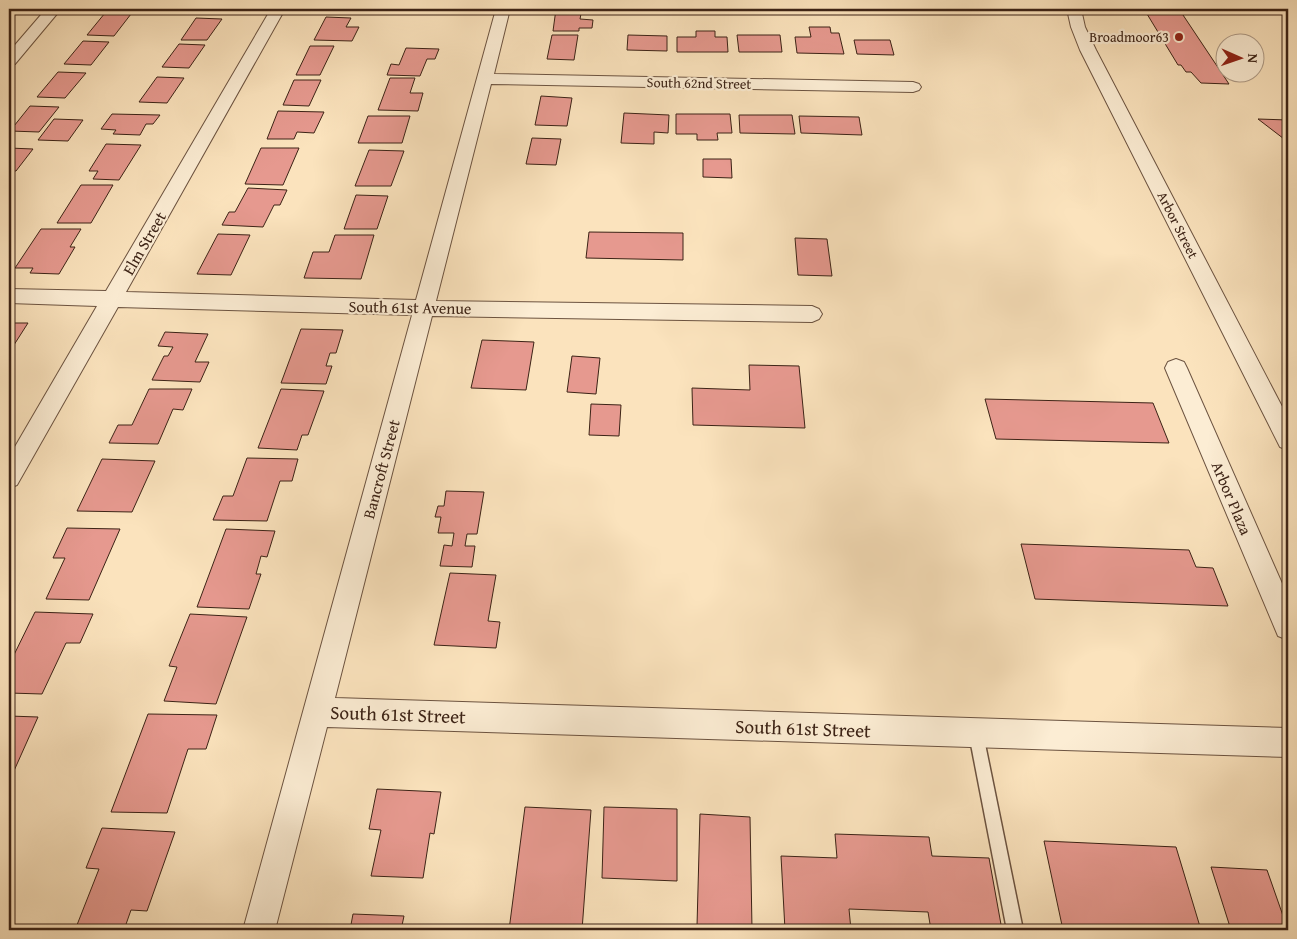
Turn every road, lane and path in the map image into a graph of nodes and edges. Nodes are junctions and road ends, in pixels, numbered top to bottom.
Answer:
1 (54, 9) edge
2 (278, 9) edge
3 (503, 9) edge
4 (1074, 9) edge
5 (9, 61) edge
6 (484, 79) junction
7 (913, 87) dead end
8 (9, 296) edge
9 (112, 298) junction
10 (424, 308) junction
11 (812, 314) dead end
12 (1176, 368) dead end
13 (1288, 440) edge
14 (9, 478) edge
15 (1288, 627) edge
16 (317, 712) junction
17 (976, 734) junction
18 (1288, 743) edge
19 (259, 930) edge
20 (1015, 930) edge

1 - 5 street
2 - 9 street, Elm Street
3 - 6 street, Bancroft Street
4 - 13 street, Arbor Street
6 - 7 street, South 62nd Street
6 - 10 street, Bancroft Street
8 - 9 street, South 61st Avenue
9 - 10 street, South 61st Avenue
9 - 14 street, Elm Street
10 - 11 street, South 61st Avenue
10 - 16 street, Bancroft Street
12 - 15 street, Arbor Plaza
16 - 17 street, South 61st Street
16 - 19 street, Bancroft Street
17 - 18 street, South 61st Street
17 - 20 lane

